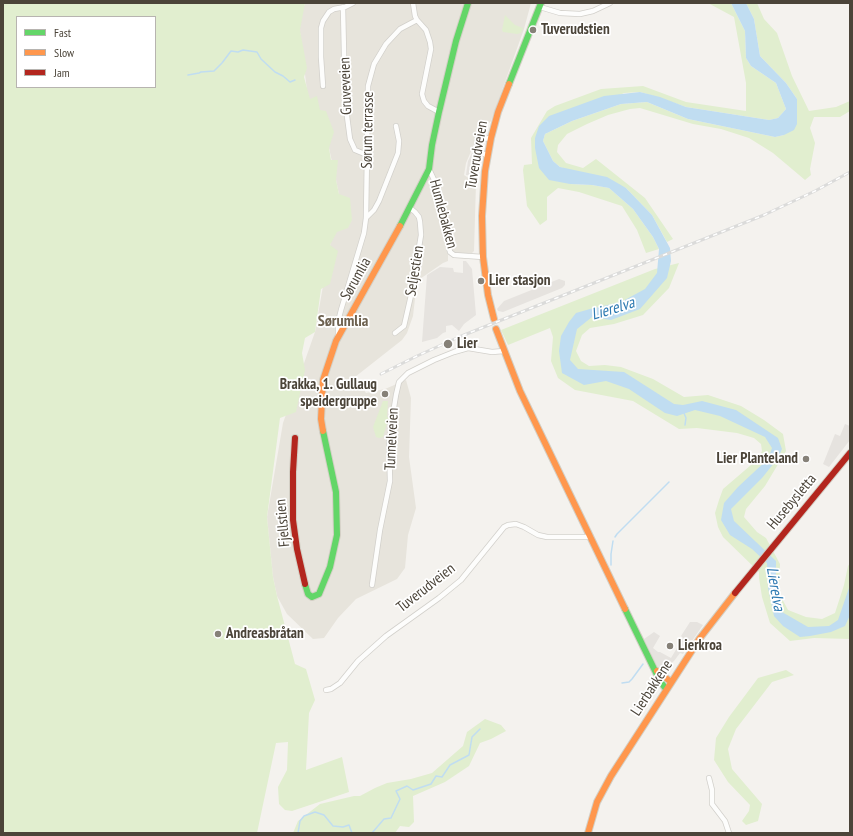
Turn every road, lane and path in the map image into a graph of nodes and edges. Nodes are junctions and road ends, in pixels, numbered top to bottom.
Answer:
1 (353, 3) edge
2 (414, 3) edge
3 (468, 3) edge
4 (610, 3) edge
5 (540, 5) edge
6 (343, 7) junction
7 (417, 20) junction
8 (323, 86) dead end
9 (439, 112) junction
10 (396, 126) dead end
11 (491, 138) junction
12 (367, 155) junction
13 (488, 156) junction
14 (429, 169) junction
15 (410, 208) junction
16 (366, 218) junction
17 (483, 258) junction
18 (494, 319) dead end
19 (496, 328) dead end
20 (395, 333) dead end
21 (338, 338) junction
22 (504, 351) junction
23 (295, 438) dead end
24 (850, 453) edge
25 (591, 537) junction
26 (755, 568) joint
27 (372, 585) dead end
28 (317, 596) joint
29 (657, 671) junction
30 (671, 682) junction
31 (326, 690) dead end
32 (666, 690) junction
33 (710, 778) dead end
34 (588, 833) edge
35 (729, 833) edge

1 - 6 street
2 - 7 street
3 - 9 main road, Sørumlia
4 - 5 street
5 - 11 main road, Tuverudveien
6 - 8 street
6 - 12 street, Gruveveien
7 - 9 street
7 - 12 street, Sørum terrasse
9 - 14 main road, Sørumlia
10 - 16 street
11 - 13 main road, Tuverudveien
11 - 13 street
12 - 16 street, Sørum terrasse
13 - 17 main road, Tuverudveien
14 - 15 main road, Sørumlia
14 - 17 street, Humlebakken
15 - 20 street, Seljestien
15 - 21 main road, Sørumlia
16 - 21 street, Sørum terrasse
17 - 18 main road, Tuverudveien
19 - 22 main road
21 - 28 main road, Sørumlia
22 - 25 main road
22 - 27 street, Tunnelveien
23 - 28 main road, Fjellstien
24 - 26 main road, Husebysletta
25 - 29 main road
25 - 31 street, Tuverudveien
26 - 30 main road, Lierbakkene
29 - 30 main road
29 - 32 main road
30 - 32 main road, Lierbakkene
32 - 34 main road, Lierbakkene
33 - 35 street

